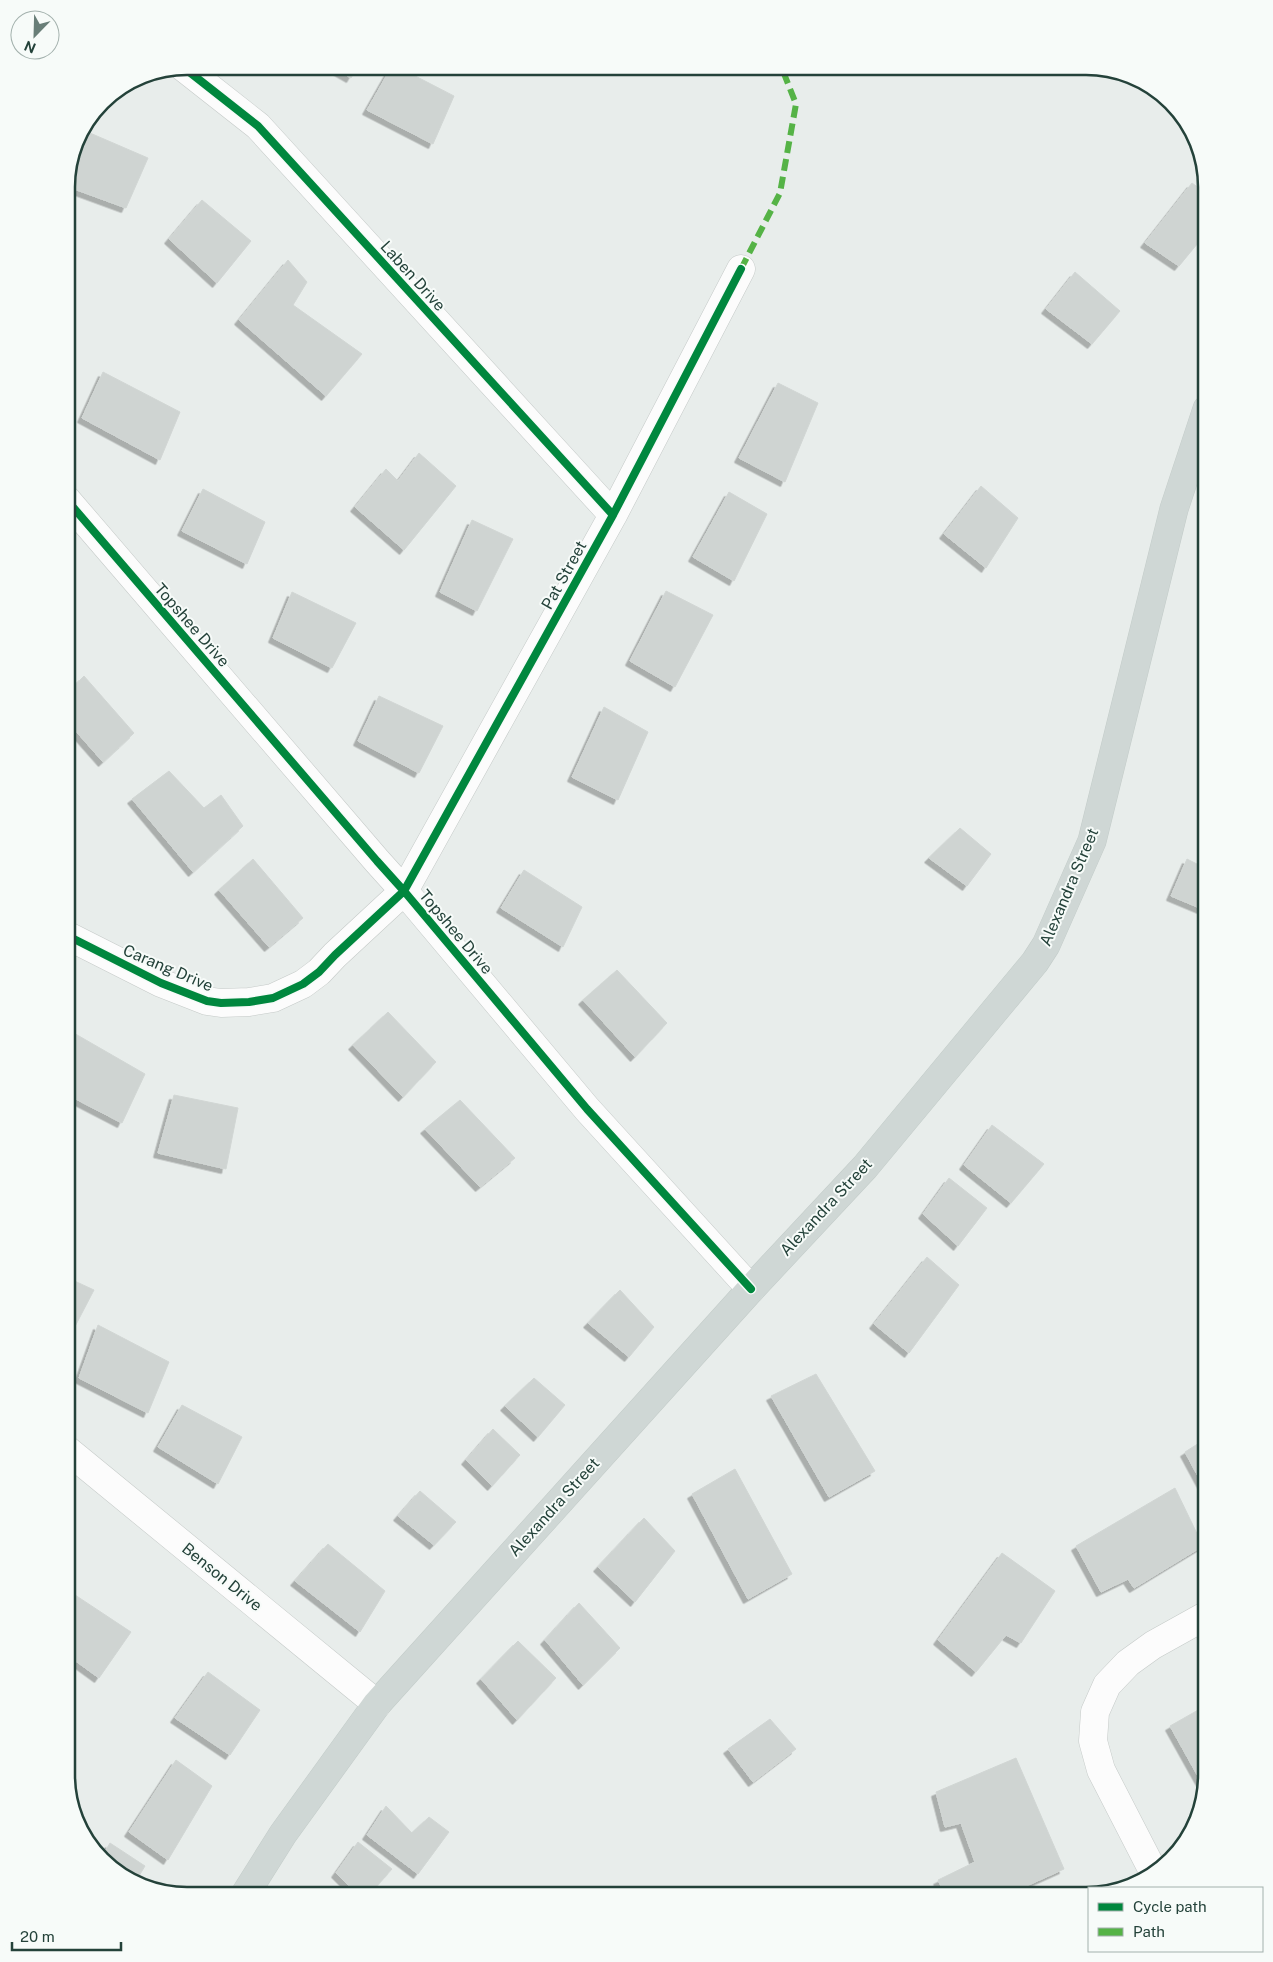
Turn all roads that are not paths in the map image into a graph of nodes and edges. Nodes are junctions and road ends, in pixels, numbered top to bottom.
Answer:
1 (193, 75) edge
2 (741, 269) dead end
3 (1198, 436) edge
4 (75, 509) edge
5 (613, 515) junction
6 (404, 891) junction
7 (75, 940) edge
8 (751, 1289) junction
9 (75, 1456) edge
10 (1198, 1620) edge
11 (376, 1704) junction
12 (1151, 1866) edge
13 (250, 1887) edge

1 - 5 street, Laben Drive
2 - 5 street, Pat Street
3 - 8 main road, Alexandra Street
4 - 6 street, Topshee Drive
5 - 6 street, Pat Street
6 - 7 street, Carang Drive
6 - 8 street, Topshee Drive
8 - 11 main road, Alexandra Street
9 - 11 street, Benson Drive
10 - 12 street
11 - 13 main road, Alexandra Street

